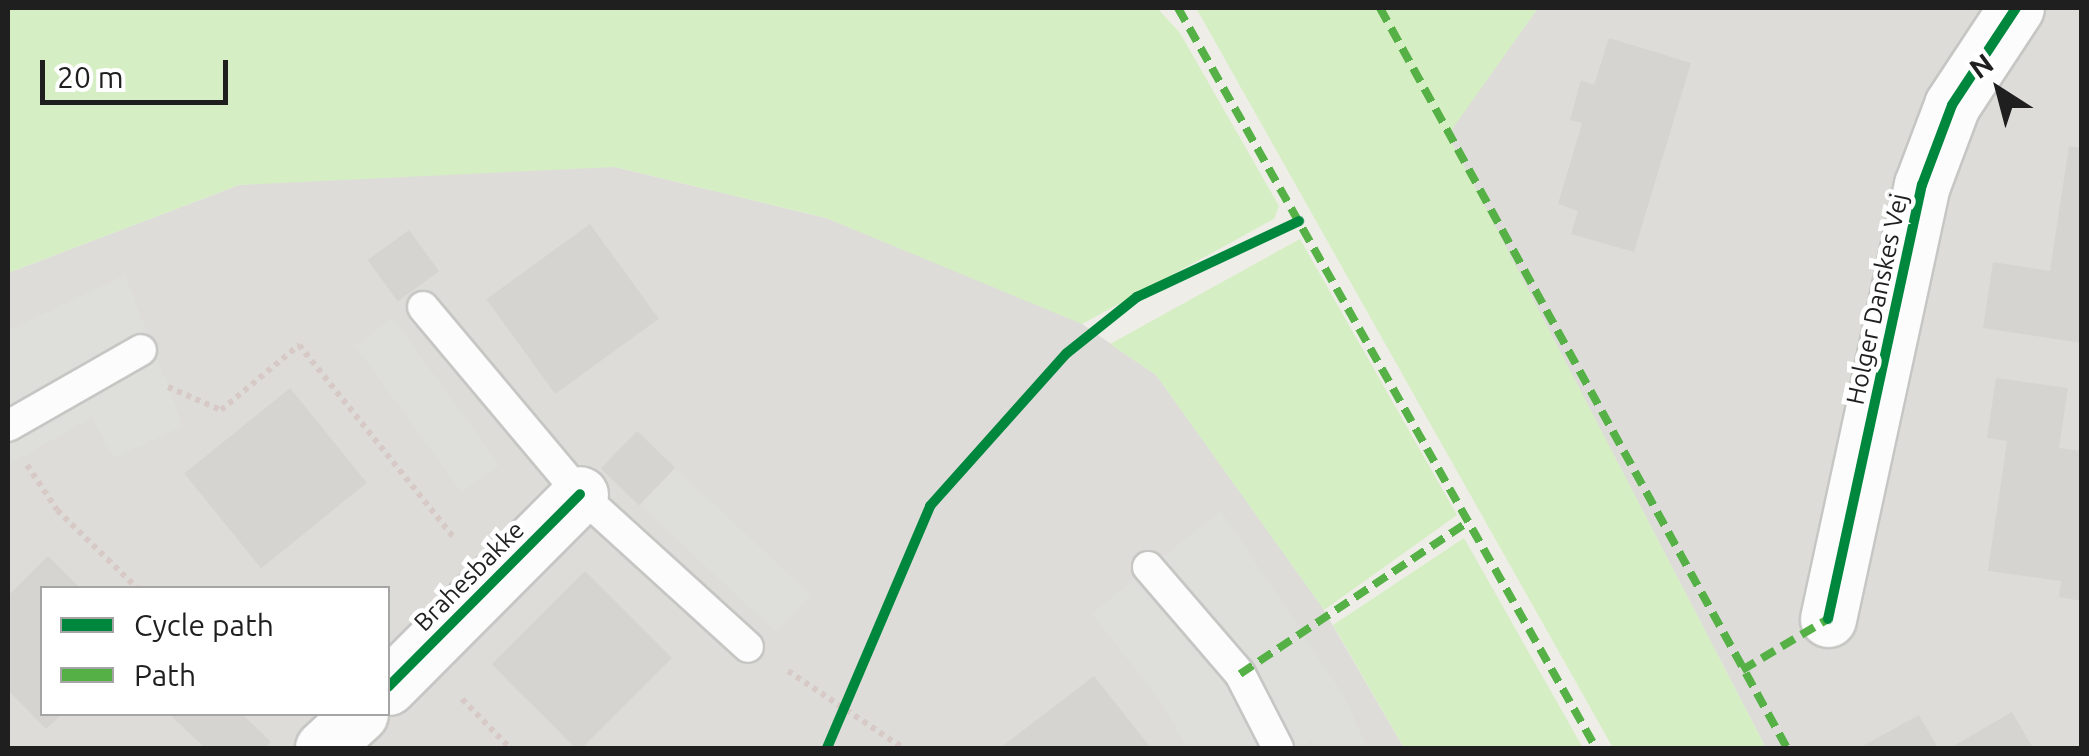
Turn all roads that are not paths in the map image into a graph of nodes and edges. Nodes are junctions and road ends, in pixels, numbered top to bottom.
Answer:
1 (2016, 8) edge
2 (422, 307) dead end
3 (128, 358) road end
4 (12, 438) edge
5 (580, 494) junction
6 (1148, 567) dead end
7 (1828, 620) dead end
8 (748, 647) road end
9 (390, 685) edge
10 (358, 716) edge
11 (323, 748) edge
12 (1278, 748) edge

1 - 7 street, Holger Danskes Vej
2 - 5 lane
3 - 4 lane
5 - 8 lane
5 - 9 street, Brahesbakke
6 - 12 lane
10 - 11 street

